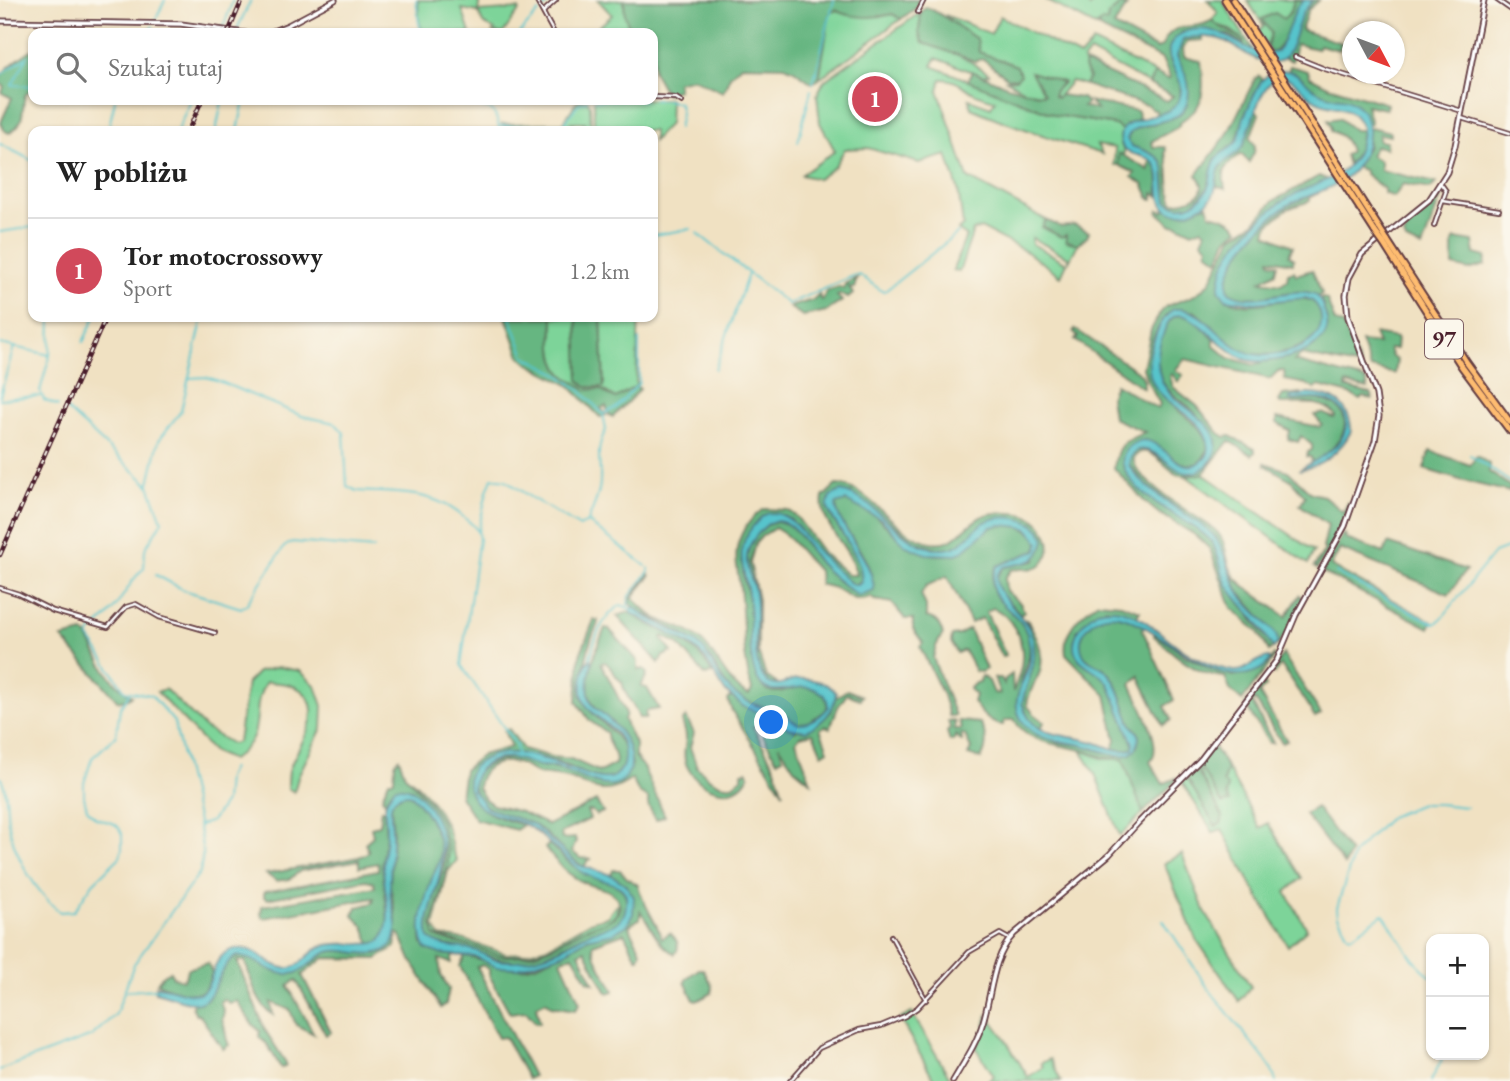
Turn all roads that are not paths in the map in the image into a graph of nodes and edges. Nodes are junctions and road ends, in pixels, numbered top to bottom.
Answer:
1 (335, 0) edge
2 (536, 0) edge
3 (556, 0) edge
4 (924, 0) edge
5 (1225, 0) edge
6 (1233, 0) edge
7 (1484, 0) edge
8 (1497, 0) edge
9 (1510, 9) edge
10 (543, 12) junction
11 (918, 12) dead end
12 (0, 21) edge
13 (1245, 25) junction
14 (209, 28) edge
15 (280, 28) edge
16 (551, 28) edge
17 (1295, 57) dead end
18 (658, 97) edge
19 (682, 102) dead end
20 (1462, 111) junction
21 (1461, 118) junction
22 (1510, 133) edge
23 (1441, 184) junction
24 (1443, 201) junction
25 (1499, 210) dead end
26 (1434, 226) dead end
27 (1385, 242) junction
28 (1510, 422) edge
29 (1510, 431) edge
30 (0, 588) edge
31 (215, 633) dead end
32 (891, 936) dead end
33 (1010, 939) junction
34 (926, 1000) junction
35 (793, 1080) edge
36 (953, 1081) edge

1 - 15 street
2 - 10 street
3 - 10 street
4 - 11 street
5 - 13 main road, 97
6 - 13 main road, 97
7 - 20 street
8 - 9 street
10 - 16 street
12 - 14 street
13 - 27 main road, 97, bridge
17 - 20 street
18 - 19 street
20 - 21 street
21 - 22 street
21 - 23 street
23 - 24 street
23 - 33 street
24 - 25 street
24 - 26 street
27 - 28 main road, 97
27 - 29 main road, 97
30 - 31 street
32 - 34 street
33 - 34 street
33 - 36 street
34 - 35 street

